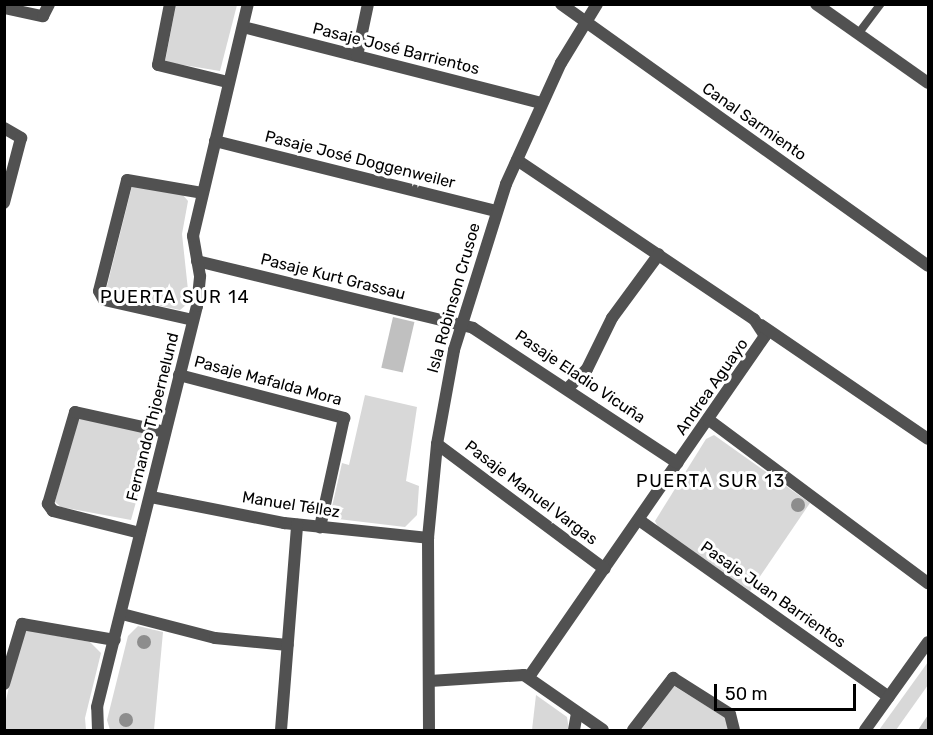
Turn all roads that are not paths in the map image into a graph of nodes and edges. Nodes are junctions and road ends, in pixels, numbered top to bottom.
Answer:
1 (49, 4) edge
2 (170, 4) edge
3 (248, 4) edge
4 (368, 4) edge
5 (561, 4) edge
6 (597, 4) edge
7 (816, 4) edge
8 (880, 4) edge
9 (4, 8) edge
10 (585, 22) junction
11 (243, 27) junction
12 (858, 34) junction
13 (357, 56) junction
14 (228, 82) junction
15 (928, 83) edge
16 (542, 103) junction
17 (4, 128) edge
18 (215, 141) junction
19 (517, 160) junction
20 (202, 193) junction
21 (4, 203) edge
22 (496, 211) junction
23 (659, 254) junction
24 (197, 261) junction
25 (928, 266) edge
26 (193, 320) junction
27 (460, 325) junction
28 (761, 325) junction
29 (179, 375) junction
30 (569, 387) junction
31 (709, 420) junction
32 (165, 432) junction
33 (928, 439) edge
34 (437, 444) junction
35 (678, 464) junction
36 (151, 496) junction
37 (639, 520) junction
38 (297, 525) junction
39 (320, 527) junction
40 (140, 532) junction
41 (428, 538) junction
42 (605, 569) junction
43 (928, 583) edge
44 (122, 614) junction
45 (115, 640) junction
46 (928, 642) edge
47 (288, 645) junction
48 (529, 677) junction
49 (430, 681) junction
50 (4, 684) edge
51 (889, 697) junction
52 (577, 713) junction
53 (98, 730) edge
54 (282, 730) edge
55 (429, 730) edge
56 (574, 730) edge
57 (603, 730) edge
58 (633, 730) edge
59 (734, 730) edge
60 (865, 730) edge

1 - 9 street
2 - 14 street
3 - 11 street, Fernando Thjoernelund
4 - 13 street
5 - 10 street, Canal Sarmiento
6 - 10 street, Isla Robinson Crusoe
7 - 12 street
8 - 12 lane
10 - 16 street, Isla Robinson Crusoe
10 - 25 street, Canal Sarmiento
11 - 13 street, Pasaje José Barrientos
11 - 14 street, Fernando Thjoernelund
12 - 15 street
13 - 16 street, Pasaje José Barrientos
14 - 18 street, Fernando Thjoernelund
16 - 19 street, Isla Robinson Crusoe
17 - 21 street
18 - 20 street, Fernando Thjoernelund
18 - 22 street, Pasaje José Doggenweiler
19 - 22 street, Isla Robinson Crusoe
19 - 23 street, Andrea Aguayo
20 - 24 street, Fernando Thjoernelund
20 - 26 street
22 - 27 street, Isla Robinson Crusoe
23 - 28 street, Andrea Aguayo
23 - 30 street
24 - 26 street, Fernando Thjoernelund
24 - 27 street, Pasaje Kurt Grassau
26 - 29 street, Fernando Thjoernelund
27 - 30 street, Pasaje Eladio Vicuña
27 - 34 street, Isla Robinson Crusoe
28 - 31 street, Andrea Aguayo
28 - 33 street
29 - 32 street, Fernando Thjoernelund
29 - 39 street, Pasaje Mafalda Mora
30 - 35 street, Pasaje Eladio Vicuña
31 - 35 street, Andrea Aguayo
31 - 43 street
32 - 36 street, Fernando Thjoernelund
32 - 40 street
34 - 41 street, Isla Robinson Crusoe
34 - 42 street, Pasaje Manuel Vargas
35 - 37 street, Andrea Aguayo
36 - 38 street, Manuel Téllez
36 - 40 street, Fernando Thjoernelund
37 - 42 street, Andrea Aguayo
37 - 51 street, Pasaje Juan Barrientos
38 - 39 street, Manuel Téllez
38 - 47 street
39 - 41 street, Manuel Téllez
40 - 44 street, Fernando Thjoernelund
41 - 49 street, Isla Robinson Crusoe
42 - 48 street, Andrea Aguayo
44 - 45 street, Fernando Thjoernelund
44 - 47 street
45 - 50 street
45 - 53 street, Fernando Thjoernelund
46 - 51 street
47 - 54 street
48 - 49 street
48 - 52 street
49 - 55 street, Isla Robinson Crusoe
51 - 60 street
52 - 56 street
52 - 57 street
58 - 59 street

